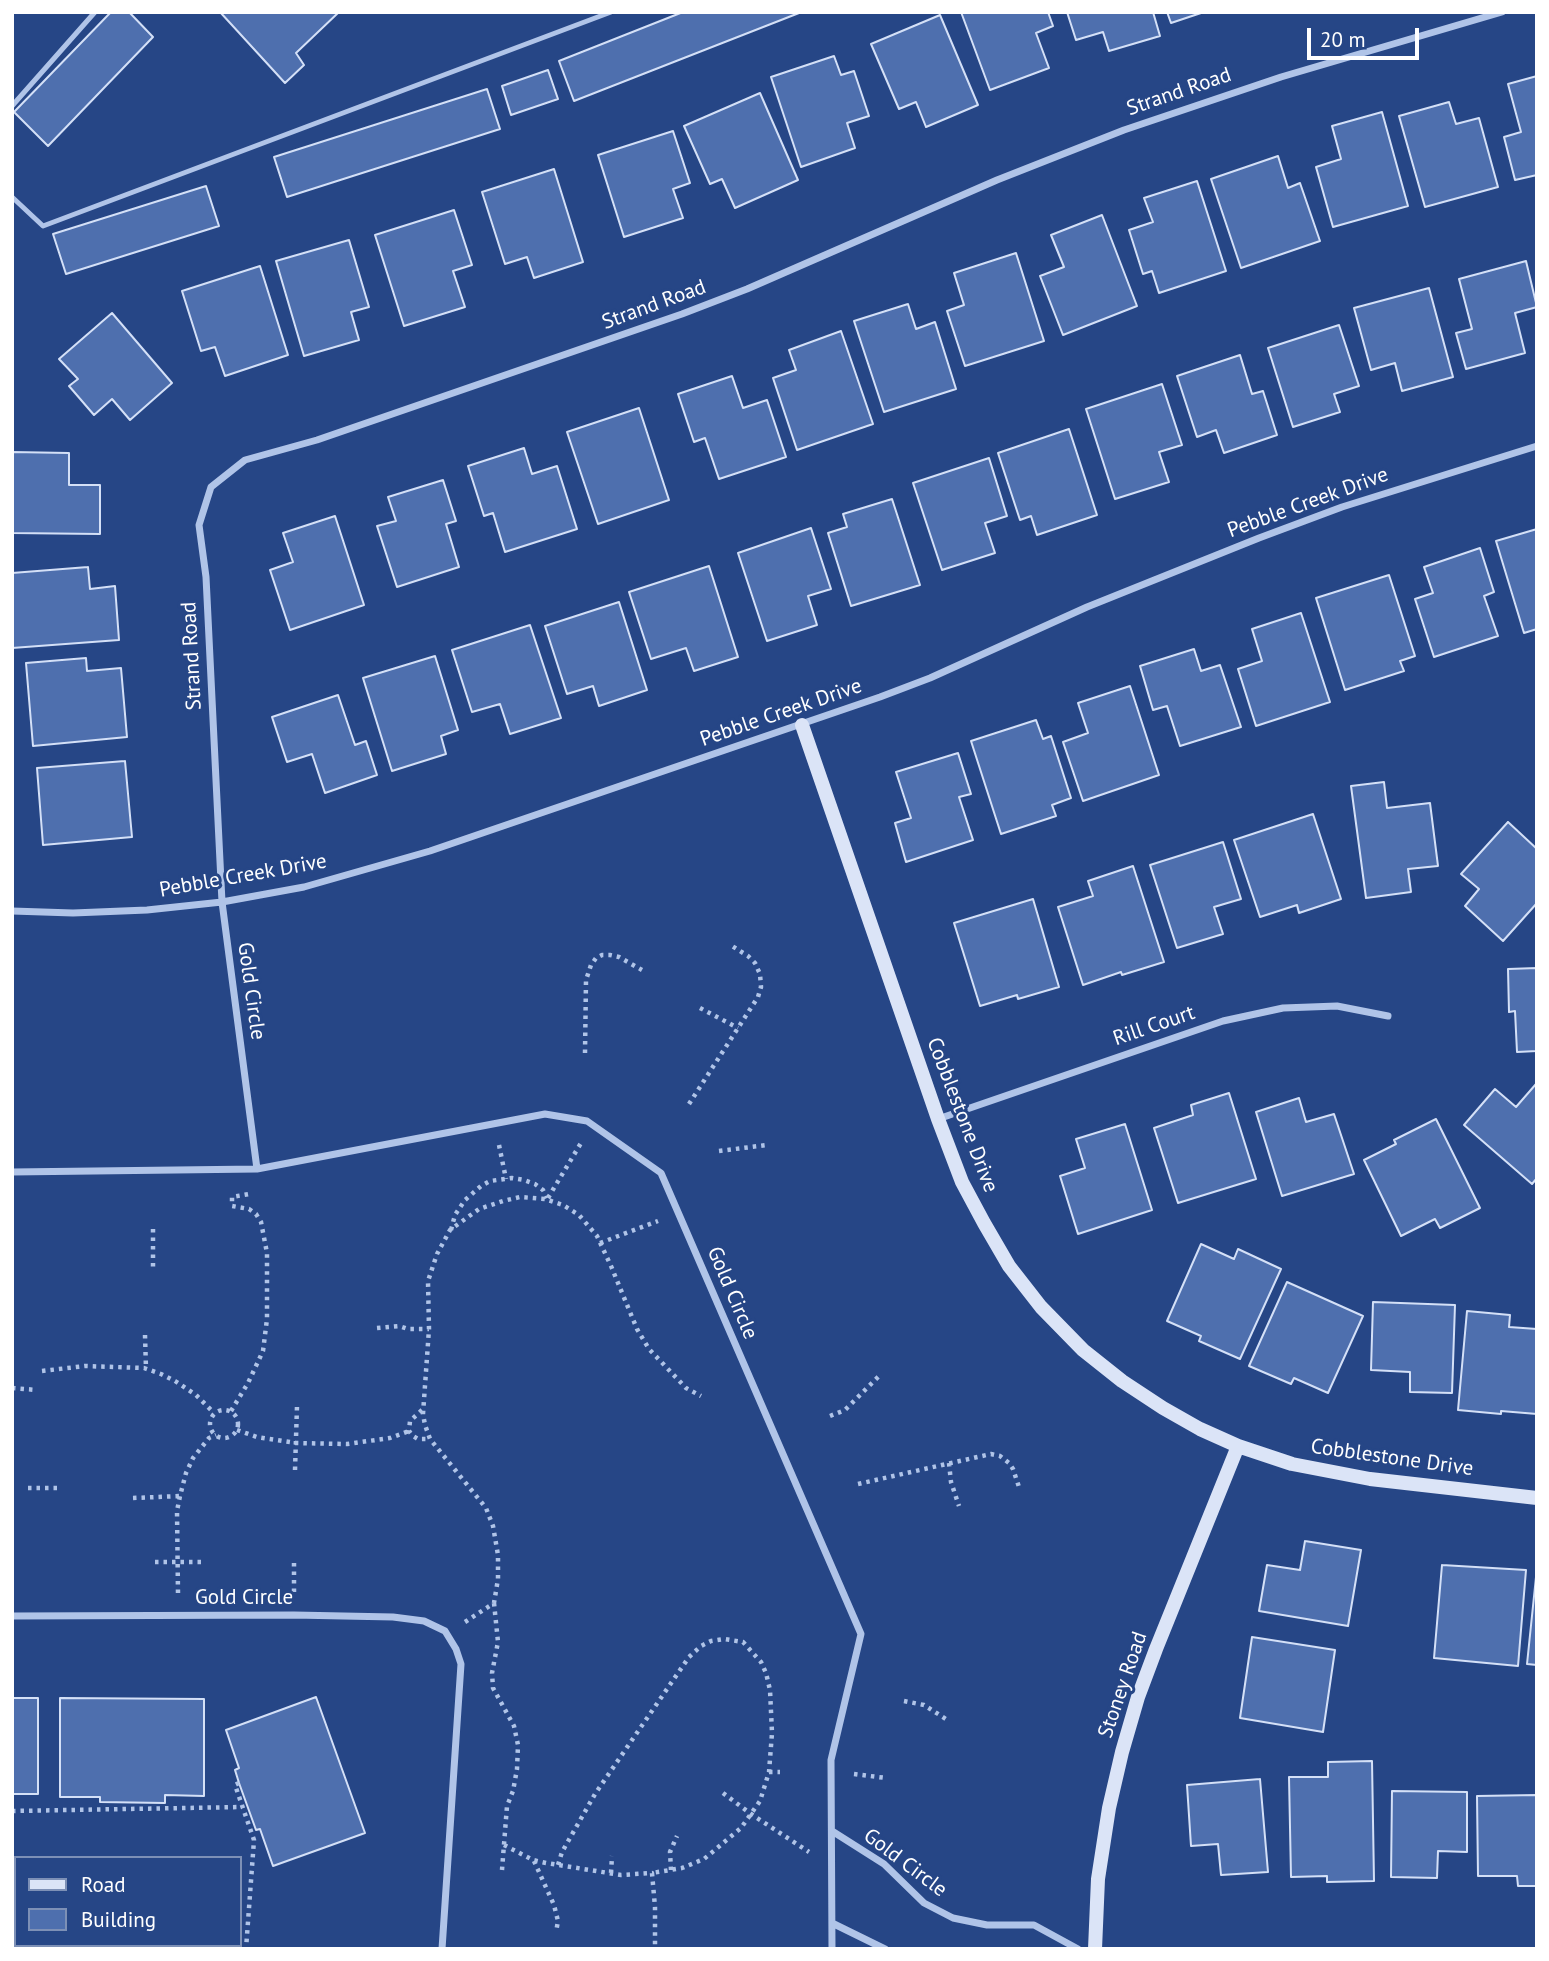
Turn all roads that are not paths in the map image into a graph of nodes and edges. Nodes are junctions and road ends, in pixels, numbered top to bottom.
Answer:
1 (95, 12) edge
2 (611, 12) edge
3 (1502, 12) edge
4 (12, 106) edge
5 (12, 198) edge
6 (1537, 446) edge
7 (802, 725) junction
8 (222, 902) junction
9 (12, 911) edge
10 (1388, 1016) dead end
11 (939, 1119) junction
12 (257, 1169) junction
13 (12, 1172) edge
14 (1238, 1446) junction
15 (1537, 1498) edge
16 (12, 1616) edge
17 (832, 1831) junction
18 (832, 1923) junction
19 (442, 1949) edge
20 (832, 1949) edge
21 (885, 1949) edge
22 (1078, 1949) edge
23 (1095, 1949) edge

1 - 4 lane
2 - 5 lane
3 - 8 street, Strand Road
6 - 7 street, Pebble Creek Drive
7 - 8 street, Pebble Creek Drive
7 - 11 street, Cobblestone Drive
8 - 9 street, Pebble Creek Drive
8 - 12 street, Gold Circle
10 - 11 street, Rill Court
11 - 14 street, Cobblestone Drive
12 - 13 street, Gold Circle
12 - 17 street, Gold Circle
14 - 15 street, Cobblestone Drive
14 - 23 street, Stoney Road
16 - 19 street, Gold Circle
17 - 18 street, Gold Circle
17 - 22 street, Gold Circle
18 - 20 street, Gold Circle
18 - 21 street

